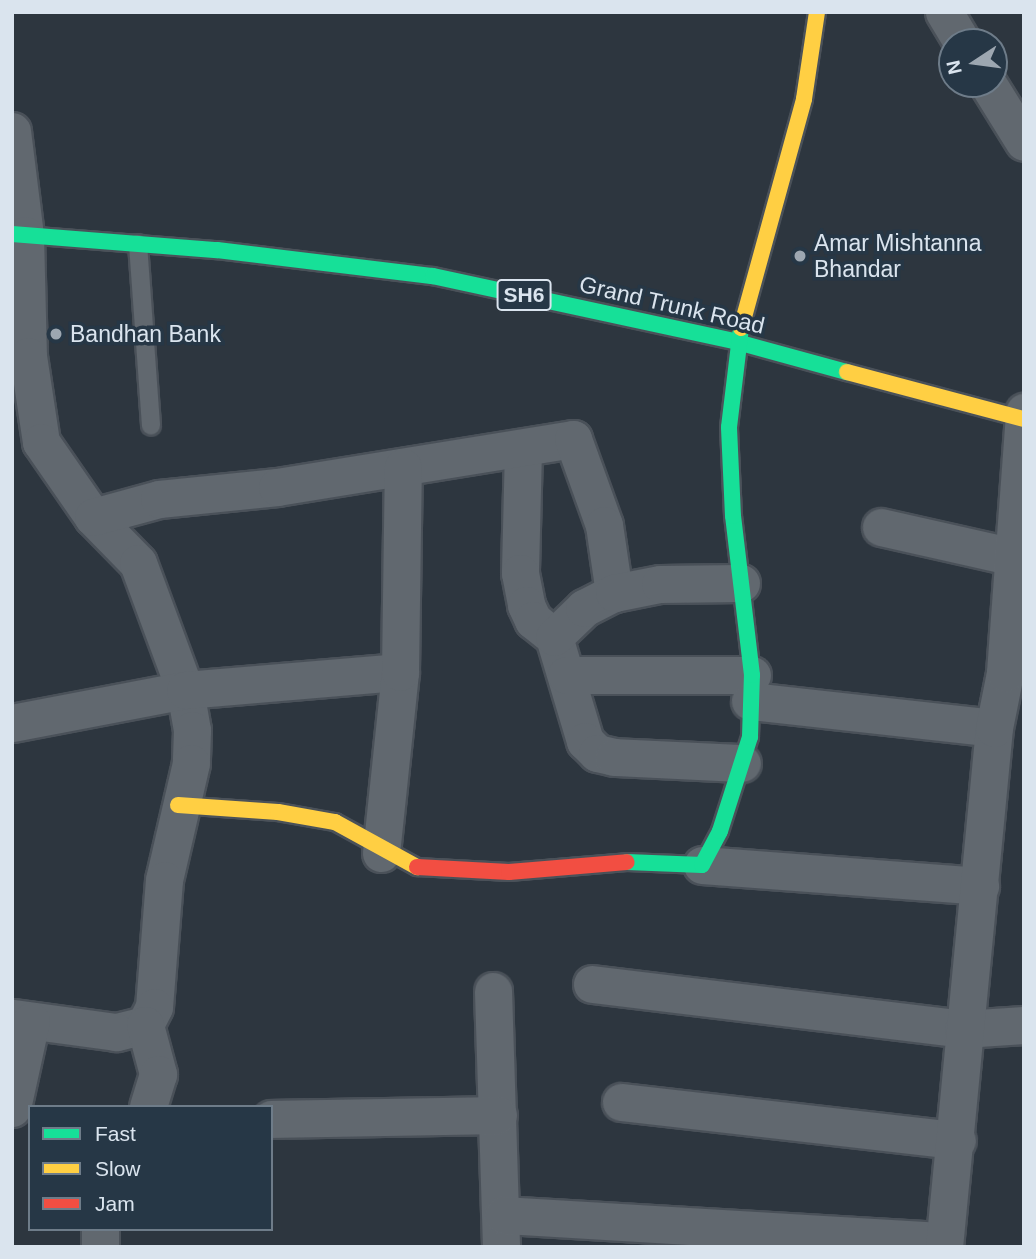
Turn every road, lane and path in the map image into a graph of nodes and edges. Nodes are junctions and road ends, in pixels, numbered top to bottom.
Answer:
1 (817, 12) edge
2 (944, 12) edge
3 (954, 28) edge
4 (997, 98) edge
5 (12, 131) edge
6 (1024, 142) edge
7 (18, 235) edge
8 (138, 244) junction
9 (737, 342) junction
10 (1023, 417) edge
11 (151, 426) dead end
12 (27, 442) edge
13 (523, 447) junction
14 (403, 467) junction
15 (93, 517) junction
16 (881, 527) dead end
17 (1014, 557) junction
18 (741, 583) junction
19 (614, 593) junction
20 (554, 637) junction
21 (400, 671) junction
22 (566, 675) junction
23 (1014, 675) edge
24 (751, 688) junction
25 (185, 690) junction
26 (12, 723) edge
27 (995, 728) junction
28 (742, 763) junction
29 (178, 805) junction
30 (381, 853) junction
31 (702, 864) junction
32 (980, 886) junction
33 (592, 984) dead end
34 (493, 990) dead end
35 (22, 1020) edge
36 (1024, 1025) edge
37 (145, 1026) junction
38 (963, 1029) junction
39 (621, 1102) dead end
40 (149, 1105) edge
41 (12, 1108) edge
42 (498, 1115) junction
43 (273, 1119) edge
44 (957, 1140) junction
45 (502, 1231) edge
46 (943, 1244) edge

1 - 9 street
2 - 3 street
4 - 6 street
5 - 7 street
7 - 8 street, Grand Trunk Road / SH6
7 - 12 street
8 - 9 street, Grand Trunk Road / SH6
8 - 11 lane
9 - 10 street, Grand Trunk Road / SH6
9 - 18 street
10 - 17 street
12 - 15 street
13 - 14 street
13 - 19 street
13 - 20 street
14 - 15 street
14 - 21 street
15 - 25 street
16 - 17 street
17 - 23 street
18 - 19 street
18 - 24 street
19 - 20 street
20 - 22 street
21 - 25 street
21 - 30 street
22 - 24 street
22 - 28 street
23 - 27 street
24 - 27 street
24 - 28 street
25 - 26 street
25 - 29 street
27 - 32 street
28 - 31 street
29 - 30 street
29 - 37 street
30 - 31 street
31 - 32 street
32 - 38 street
33 - 38 street
34 - 42 street
35 - 37 street
35 - 41 street
36 - 38 street
37 - 40 street
38 - 44 street
39 - 44 street
42 - 43 street
42 - 45 street
44 - 46 street
45 - 46 street

